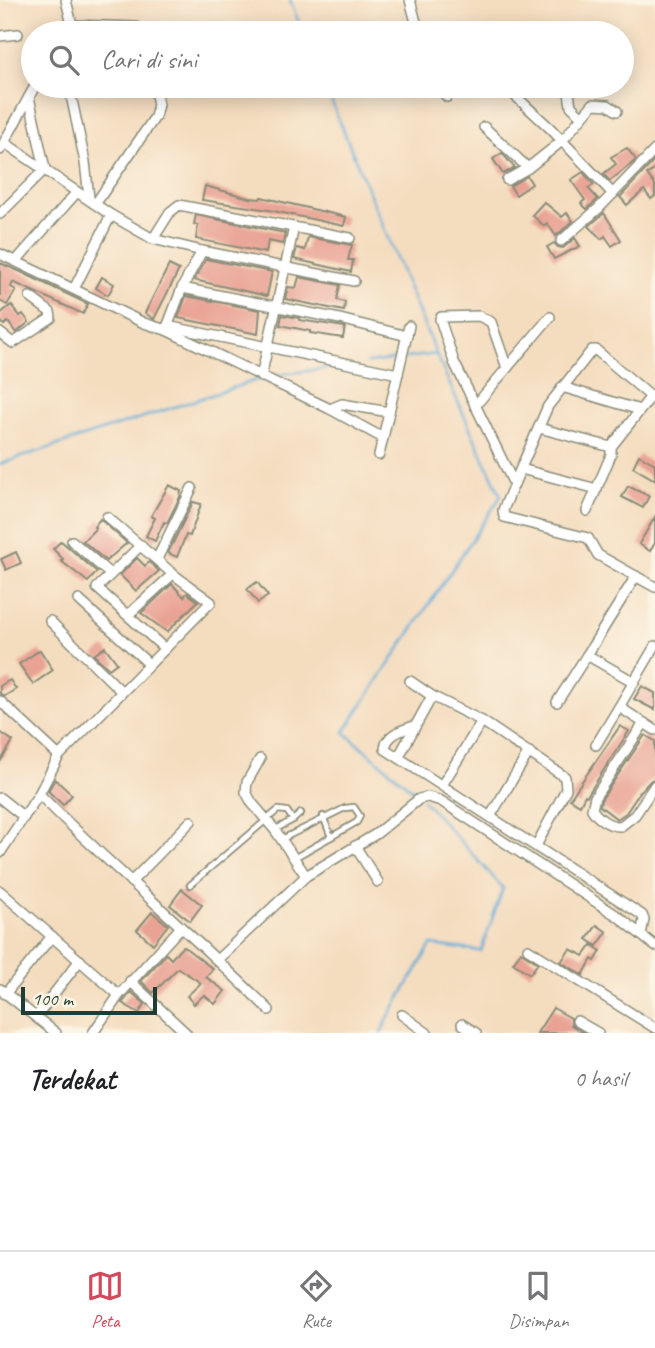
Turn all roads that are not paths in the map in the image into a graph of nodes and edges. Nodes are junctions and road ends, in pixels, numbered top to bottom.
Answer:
1 (66, 0) edge
2 (410, 0) edge
3 (68, 21) edge
4 (416, 21) edge
5 (18, 34) dead end
6 (0, 36) edge
7 (28, 98) edge
8 (29, 98) edge
9 (72, 98) edge
10 (157, 98) edge
11 (517, 98) edge
12 (570, 98) edge
13 (617, 111) dead end
14 (582, 117) junction
15 (484, 127) dead end
16 (562, 141) junction
17 (3, 146) edge
18 (655, 150) edge
19 (528, 168) junction
20 (45, 169) junction
21 (507, 180) dead end
22 (77, 192) junction
23 (613, 194) junction
24 (92, 201) junction
25 (0, 214) edge
26 (111, 215) junction
27 (294, 227) junction
28 (350, 238) dead end
29 (153, 239) junction
30 (561, 241) dead end
31 (202, 251) junction
32 (0, 254) edge
33 (16, 261) junction
34 (285, 266) junction
35 (354, 281) dead end
36 (182, 288) junction
37 (74, 289) junction
38 (30, 297) dead end
39 (276, 307) junction
40 (550, 317) dead end
41 (167, 328) junction
42 (0, 333) edge
43 (267, 347) junction
44 (507, 368) junction
45 (398, 374) junction
46 (263, 377) junction
47 (562, 387) junction
48 (475, 406) junction
49 (330, 409) junction
50 (640, 410) junction
51 (389, 412) junction
52 (539, 428) junction
53 (383, 438) junction
54 (611, 447) junction
55 (379, 456) dead end
56 (521, 469) junction
57 (514, 484) junction
58 (192, 488) dead end
59 (597, 489) junction
60 (587, 511) dead end
61 (107, 517) dead end
62 (72, 541) dead end
63 (141, 545) junction
64 (157, 559) junction
65 (110, 574) junction
66 (173, 574) junction
67 (636, 576) junction
68 (655, 587) edge
69 (79, 600) dead end
70 (128, 615) junction
71 (50, 621) dead end
72 (655, 646) edge
73 (165, 649) junction
74 (587, 655) junction
75 (652, 658) edge
76 (149, 664) junction
77 (410, 681) dead end
78 (634, 682) junction
79 (122, 692) junction
80 (432, 695) junction
81 (0, 701) edge
82 (556, 702) dead end
83 (619, 707) junction
84 (482, 721) junction
85 (643, 723) junction
86 (414, 726) junction
87 (655, 730) edge
88 (596, 745) dead end
89 (529, 752) junction
90 (59, 756) junction
91 (399, 756) junction
92 (260, 759) dead end
93 (442, 785) junction
94 (655, 785) edge
95 (38, 794) junction
96 (0, 798) edge
97 (301, 813) dead end
98 (491, 815) junction
99 (323, 816) junction
100 (24, 817) junction
101 (265, 818) junction
102 (293, 820) junction
103 (191, 821) dead end
104 (275, 830) junction
105 (331, 836) junction
106 (4, 839) edge
107 (281, 839) junction
108 (355, 846) junction
109 (536, 846) junction
110 (0, 853) edge
111 (294, 858) junction
112 (306, 876) junction
113 (131, 882) junction
114 (378, 882) dead end
115 (190, 885) dead end
116 (0, 891) edge
117 (181, 926) junction
118 (641, 934) junction
119 (52, 936) junction
120 (655, 946) edge
121 (528, 949) dead end
122 (80, 960) junction
123 (218, 960) junction
124 (130, 981) junction
125 (3, 991) edge
126 (119, 995) junction
127 (269, 1010) dead end
128 (402, 1015) dead end
129 (36, 1017) junction
130 (577, 1021) dead end
131 (462, 1024) dead end
132 (655, 1028) edge
133 (56, 1033) edge
134 (93, 1033) edge
135 (186, 1033) edge
136 (427, 1033) edge
137 (476, 1033) edge
138 (598, 1033) edge

1 - 3 street
2 - 4 street
5 - 6 street
7 - 17 street
8 - 20 street
9 - 24 street
10 - 24 street
11 - 16 street
12 - 14 street
13 - 14 street
14 - 16 street
15 - 19 street
16 - 19 street
16 - 23 street
17 - 20 street
18 - 23 street
19 - 21 street
20 - 22 street
20 - 25 street
22 - 24 street
22 - 33 street
23 - 30 street
24 - 26 street
26 - 29 street
26 - 37 street
27 - 28 street
27 - 29 street
27 - 34 street
29 - 31 street
31 - 34 street
31 - 36 street
32 - 33 street
33 - 37 street
34 - 35 street
34 - 39 street
36 - 39 street
36 - 41 street
37 - 41 street
38 - 42 street
39 - 43 street
39 - 45 street
40 - 44 street
41 - 43 street
41 - 46 street
43 - 45 street
43 - 46 street
44 - 48 street
44 - 48 street
45 - 51 street
46 - 49 street
47 - 50 street
47 - 50 street
47 - 52 street
48 - 57 street
49 - 51 street
49 - 53 street
50 - 54 street
51 - 53 street
52 - 54 street
52 - 56 street
53 - 55 street
54 - 59 street
56 - 57 street
56 - 59 street
57 - 67 street
58 - 64 street
59 - 60 street
61 - 63 street
62 - 65 street
63 - 64 street
63 - 65 street
64 - 66 street
65 - 70 street
66 - 70 street
66 - 73 street
67 - 68 street
67 - 74 street
69 - 76 street
70 - 73 street
71 - 79 street
72 - 75 street
73 - 76 street
74 - 78 street
74 - 82 street
75 - 78 street
76 - 79 street
77 - 80 street
78 - 83 street
79 - 90 street
80 - 84 street
80 - 86 street
81 - 90 street
83 - 85 street
83 - 88 street
84 - 89 street
84 - 93 street
85 - 87 street
85 - 94 street
86 - 91 street
86 - 91 street
89 - 98 street
89 - 109 street
90 - 95 street
91 - 93 street
92 - 101 street
93 - 98 street
95 - 100 street
95 - 113 street
96 - 100 street
97 - 102 lane
98 - 109 street
99 - 105 lane
99 - 105 lane
99 - 107 lane
100 - 106 street
101 - 102 lane
101 - 104 street
101 - 115 lane
102 - 104 lane
103 - 113 street
104 - 107 street
105 - 111 lane
106 - 110 street
107 - 111 street
108 - 112 street
108 - 114 street
108 - 118 street
109 - 118 street
111 - 112 street
112 - 123 street
113 - 117 street
116 - 119 street
117 - 123 street
117 - 124 street
118 - 120 street
119 - 122 street
119 - 125 street
121 - 132 street
122 - 126 street
122 - 129 street
123 - 127 street
124 - 126 street
124 - 135 street
125 - 129 street
126 - 134 street
128 - 136 street
129 - 133 street
130 - 138 street
131 - 137 street

